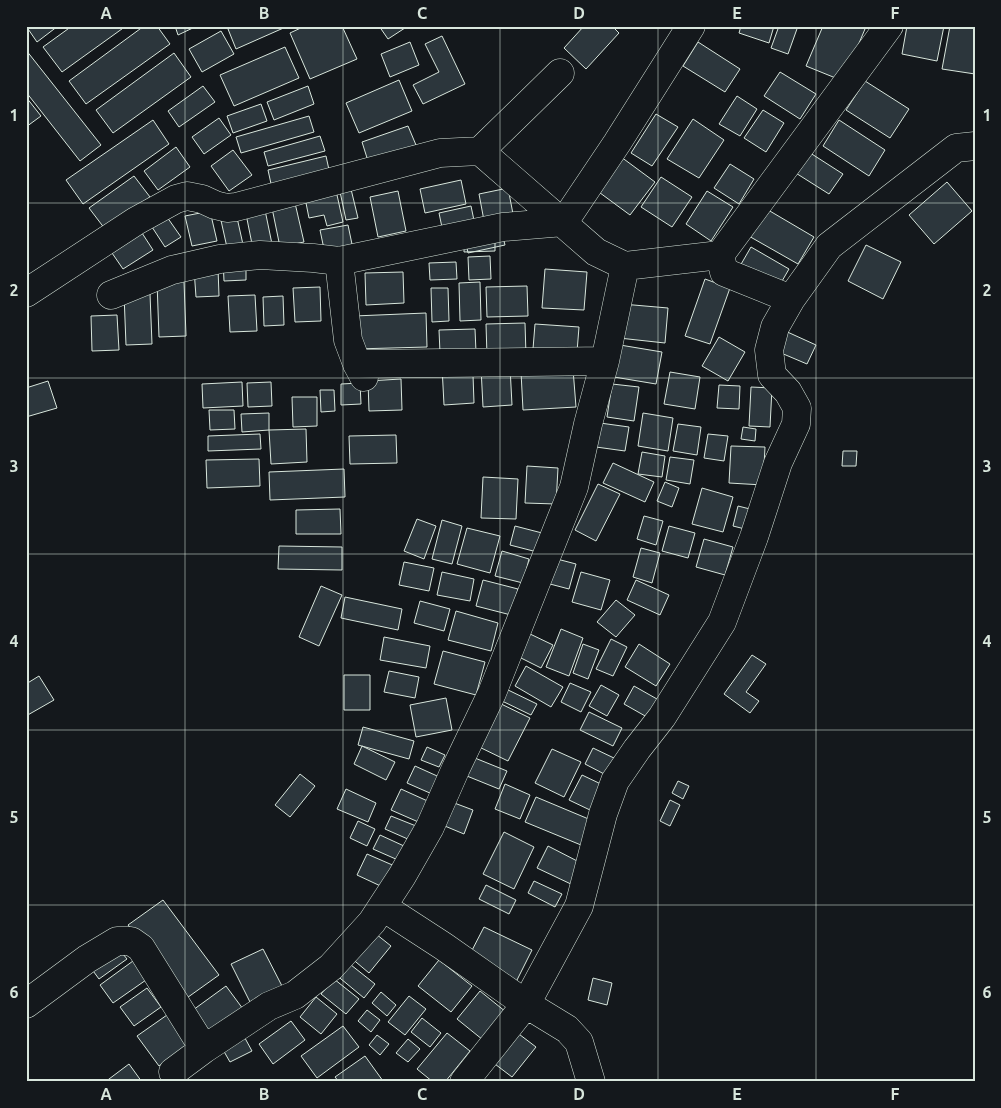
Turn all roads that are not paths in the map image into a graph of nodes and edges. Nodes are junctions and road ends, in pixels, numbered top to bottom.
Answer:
1 (691, 26) edge
2 (889, 26) edge
3 (560, 73) dead end
4 (975, 146) edge
5 (480, 151) junction
6 (564, 222) junction
7 (720, 255) junction
8 (339, 261) junction
9 (625, 266) junction
10 (26, 293) edge
11 (111, 295) dead end
12 (791, 299) junction
13 (606, 361) junction
14 (383, 907) junction
15 (26, 1004) edge
16 (526, 1004) junction
17 (204, 1049) junction
18 (173, 1072) dead end
19 (464, 1082) edge
20 (591, 1082) edge

1 - 6 street
2 - 7 street
3 - 5 street
4 - 12 street
5 - 6 street
5 - 10 street
6 - 8 street
6 - 9 street
7 - 9 street
7 - 12 street
8 - 11 street
8 - 13 street
9 - 13 street
12 - 16 street
13 - 14 street
14 - 16 street
14 - 17 street
15 - 17 street
16 - 19 street
16 - 20 street
17 - 18 street

